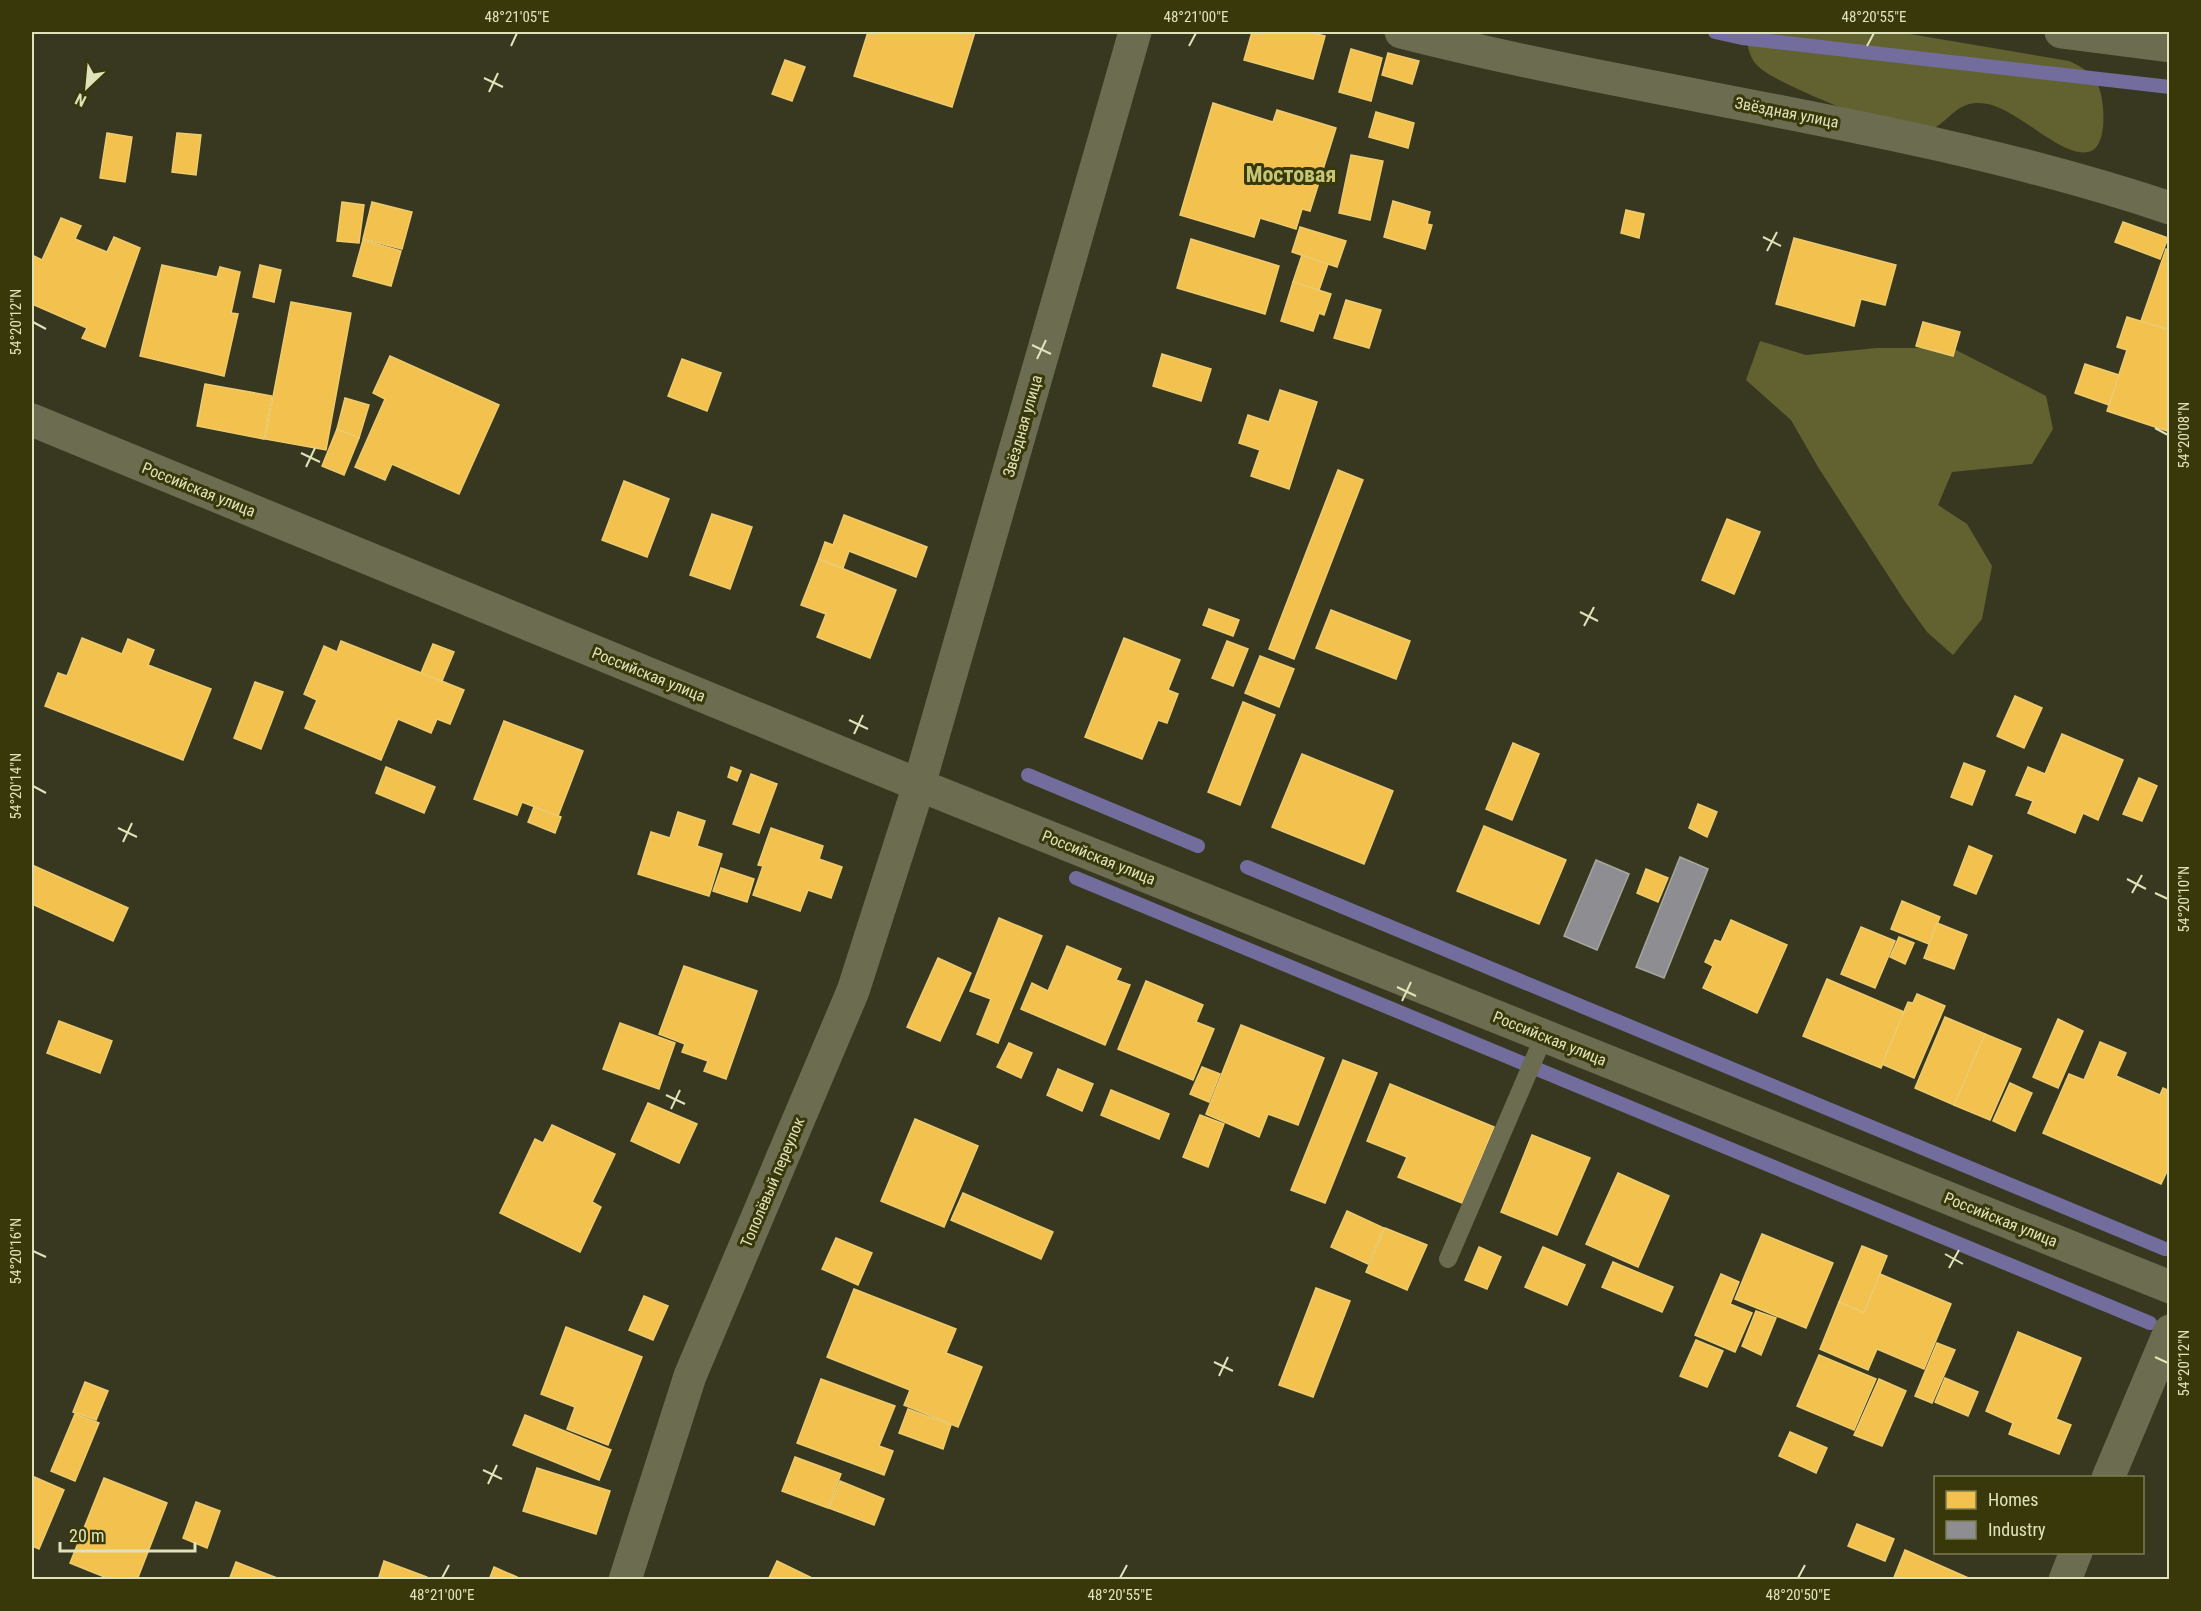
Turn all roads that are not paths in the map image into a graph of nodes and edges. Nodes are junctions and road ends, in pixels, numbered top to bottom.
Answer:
1 (1135, 32) edge
2 (1401, 32) edge
3 (2061, 32) edge
4 (2169, 45) edge
5 (2169, 208) edge
6 (32, 420) edge
7 (919, 785) junction
8 (1544, 1036) junction
9 (1448, 1259) dead end
10 (2169, 1287) edge
11 (2169, 1331) edge
12 (2109, 1476) edge
13 (2075, 1554) edge
14 (625, 1580) edge
15 (2065, 1580) edge

1 - 7 street, Звёздная улица
2 - 5 street, Звёздная улица
3 - 4 street
6 - 7 street, Российская улица
7 - 8 street, Российская улица
7 - 14 street, Тополёвый переулок
8 - 9 lane
8 - 10 street, Российская улица
11 - 12 street
13 - 15 street

